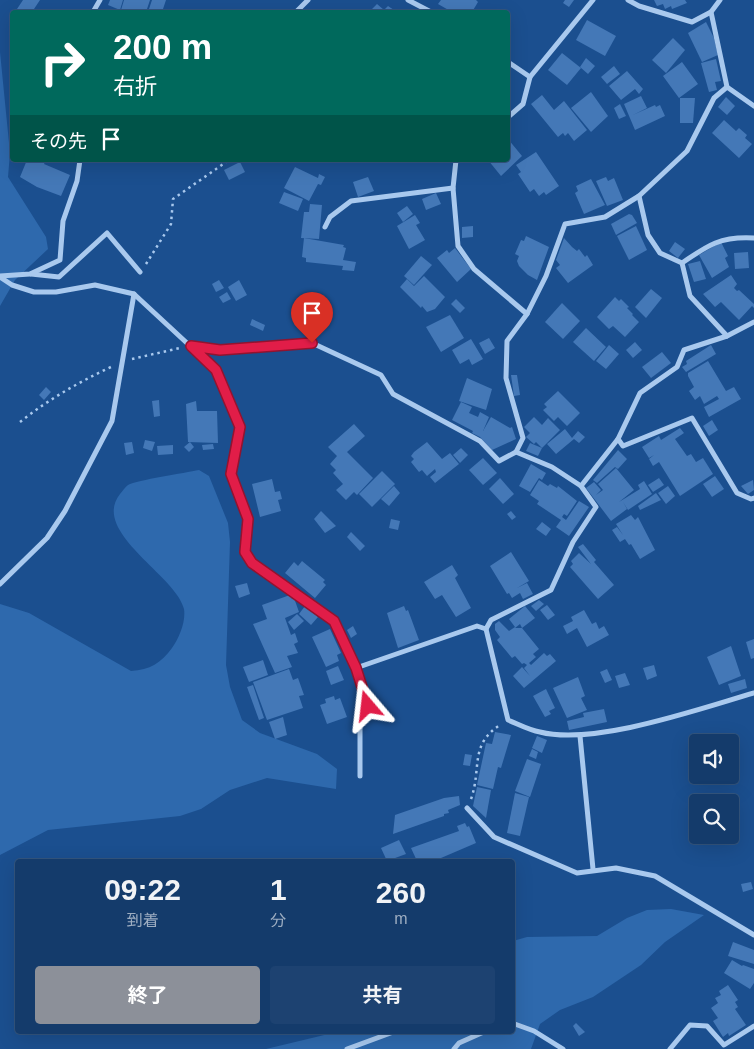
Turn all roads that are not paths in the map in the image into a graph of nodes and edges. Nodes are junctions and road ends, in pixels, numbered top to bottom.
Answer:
1 (308, 0) edge
2 (408, 0) edge
3 (593, 0) edge
4 (628, 0) edge
5 (720, 0) edge
6 (298, 10) edge
7 (428, 10) edge
8 (711, 12) junction
9 (510, 63) edge
10 (530, 77) junction
11 (727, 87) junction
12 (754, 106) edge
13 (510, 115) edge
14 (80, 162) edge
15 (456, 162) edge
16 (453, 188) junction
17 (639, 196) junction
18 (325, 227) dead end
19 (754, 238) edge
20 (682, 264) junction
21 (140, 272) road end
22 (30, 274) junction
23 (0, 276) edge
24 (134, 294) junction
25 (527, 314) junction
26 (754, 322) edge
27 (728, 336) junction
28 (191, 346) junction
29 (618, 439) junction
30 (516, 452) junction
31 (581, 486) junction
32 (754, 498) edge
33 (0, 584) edge
34 (486, 629) junction
35 (356, 668) junction
36 (754, 693) edge
37 (580, 736) junction
38 (360, 776) dead end
39 (467, 808) road end
40 (592, 869) junction
41 (754, 936) edge
42 (515, 1024) edge
43 (754, 1026) edge
44 (388, 1034) edge
45 (479, 1034) edge
46 (347, 1049) edge
47 (454, 1049) edge
48 (564, 1049) edge
49 (670, 1049) edge

1 - 6 street
2 - 7 street
3 - 10 street
4 - 8 street
5 - 8 street
8 - 11 street
9 - 10 street
10 - 13 street
11 - 12 street
11 - 17 street
14 - 22 street
15 - 16 street
16 - 18 street
16 - 25 street
17 - 20 street
17 - 25 street
19 - 20 street
20 - 27 street
21 - 22 street
22 - 23 street
23 - 24 street
24 - 28 street
24 - 33 street
25 - 30 street
26 - 27 street
27 - 29 street
28 - 30 street
28 - 35 street
29 - 31 street
29 - 32 street
30 - 31 street
31 - 34 street
34 - 35 street
34 - 37 street
35 - 38 street
36 - 37 street
37 - 40 street
39 - 40 street
40 - 41 street
42 - 48 street
43 - 49 street
44 - 46 street
45 - 47 street

